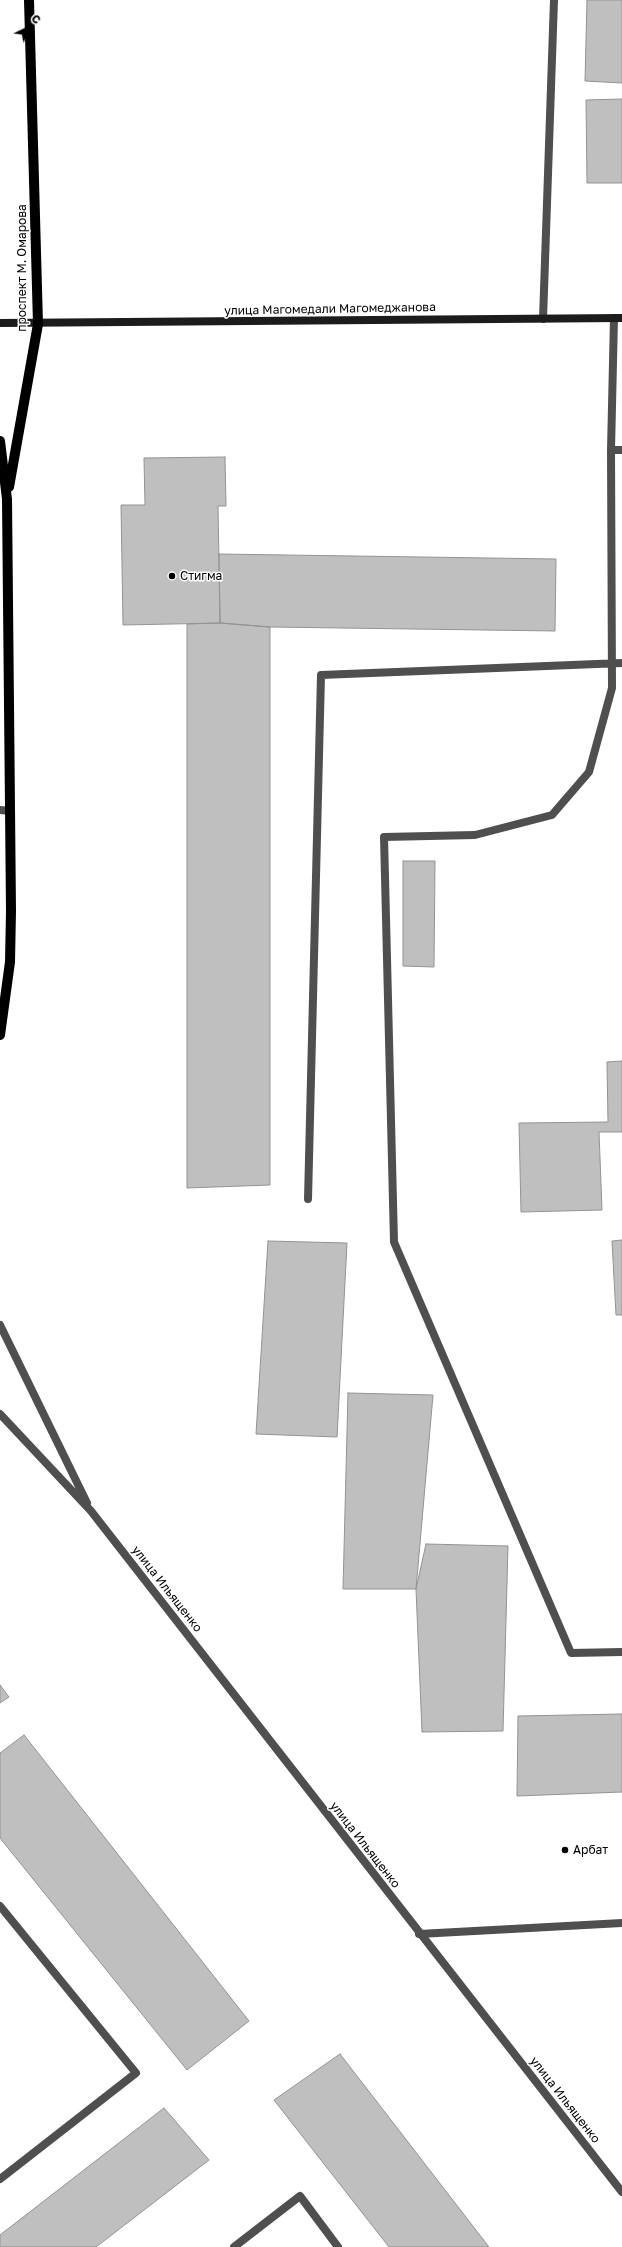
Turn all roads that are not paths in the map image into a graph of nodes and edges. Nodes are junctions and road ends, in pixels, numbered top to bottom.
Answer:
1 (29, 0) edge
2 (554, 0) edge
3 (618, 318) edge
4 (543, 319) junction
5 (0, 323) edge
6 (38, 324) junction
7 (0, 441) edge
8 (611, 450) junction
9 (622, 450) edge
10 (7, 499) junction
11 (612, 663) junction
12 (622, 663) edge
13 (5, 810) edge
14 (0, 1035) edge
15 (308, 1199) dead end
16 (0, 1325) edge
17 (0, 1414) edge
18 (91, 1511) junction
19 (622, 1652) edge
20 (0, 1906) edge
21 (622, 1923) edge
22 (419, 1934) junction
23 (0, 2179) edge
24 (622, 2192) edge
25 (234, 2247) edge
26 (338, 2247) edge

1 - 6 main road, проспект М. Омарова
2 - 4 street
3 - 4 main road, улица Магомедали Магомеджанова
3 - 8 street
4 - 6 main road, улица Магомедали Магомеджанова
5 - 6 main road, улица Магомедали Магомеджанова
6 - 10 main road, проспект М. Омарова
7 - 10 main road
8 - 9 street
8 - 11 street
10 - 13 main road
11 - 12 street
11 - 15 street
11 - 19 street
13 - 14 main road
16 - 18 street
17 - 18 street
18 - 22 street, улица Ильященко
20 - 23 street
21 - 22 street
22 - 24 street, улица Ильященко
25 - 26 street

